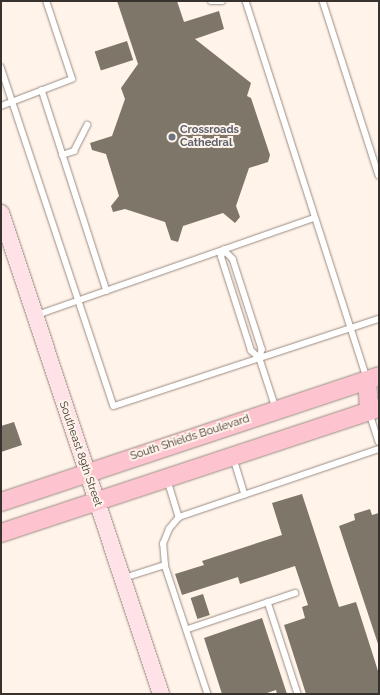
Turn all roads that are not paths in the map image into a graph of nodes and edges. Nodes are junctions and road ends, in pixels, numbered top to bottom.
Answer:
1 (46, 1) edge
2 (211, 1) edge
3 (222, 1) edge
4 (246, 1) edge
5 (322, 1) edge
6 (1, 67) edge
7 (42, 90) junction
8 (13, 102) junction
9 (1, 106) edge
10 (87, 125) dead end
11 (62, 155) junction
12 (379, 175) edge
13 (1, 213) edge
14 (314, 218) junction
15 (224, 250) junction
16 (107, 291) junction
17 (79, 301) junction
18 (35, 316) junction
19 (379, 319) edge
20 (351, 327) junction
21 (260, 359) junction
22 (373, 378) edge
23 (276, 410) junction
24 (374, 410) edge
25 (379, 442) edge
26 (379, 449) edge
27 (233, 456) junction
28 (86, 473) junction
29 (167, 479) junction
30 (245, 494) junction
31 (1, 502) edge
32 (96, 502) junction
33 (179, 517) junction
34 (1, 533) edge
35 (165, 565) junction
36 (122, 579) junction
37 (295, 593) dead end
38 (268, 602) junction
39 (188, 629) junction
40 (161, 694) edge
41 (208, 694) edge
42 (298, 694) edge

1 - 7 lane
2 - 3 lane
4 - 14 lane
5 - 12 lane
6 - 8 lane
7 - 8 lane
7 - 11 lane
8 - 9 lane
8 - 17 lane
10 - 11 lane
11 - 16 lane
13 - 18 main road, Southeast 89th Street
14 - 15 lane
14 - 20 lane
15 - 16 lane
15 - 21 lane
15 - 21 lane
16 - 17 lane
17 - 18 lane
17 - 21 lane
18 - 28 main road, Southeast 89th Street
19 - 20 lane
20 - 21 lane
20 - 22 lane
21 - 23 lane
22 - 23 main road, South Shields Boulevard
22 - 24 main road
23 - 28 main road, South Shields Boulevard
24 - 25 lane
24 - 27 main road
26 - 30 lane
27 - 29 main road
27 - 30 lane
28 - 31 main road, South Shields Boulevard
28 - 32 main road, Southeast 89th Street
29 - 32 main road
29 - 33 lane
30 - 33 lane
32 - 34 main road
32 - 36 main road, Southeast 89th Street
33 - 35 lane
35 - 36 lane
35 - 39 lane
36 - 40 main road, Southeast 89th Street
37 - 38 lane
38 - 39 lane
38 - 42 lane
39 - 41 lane

